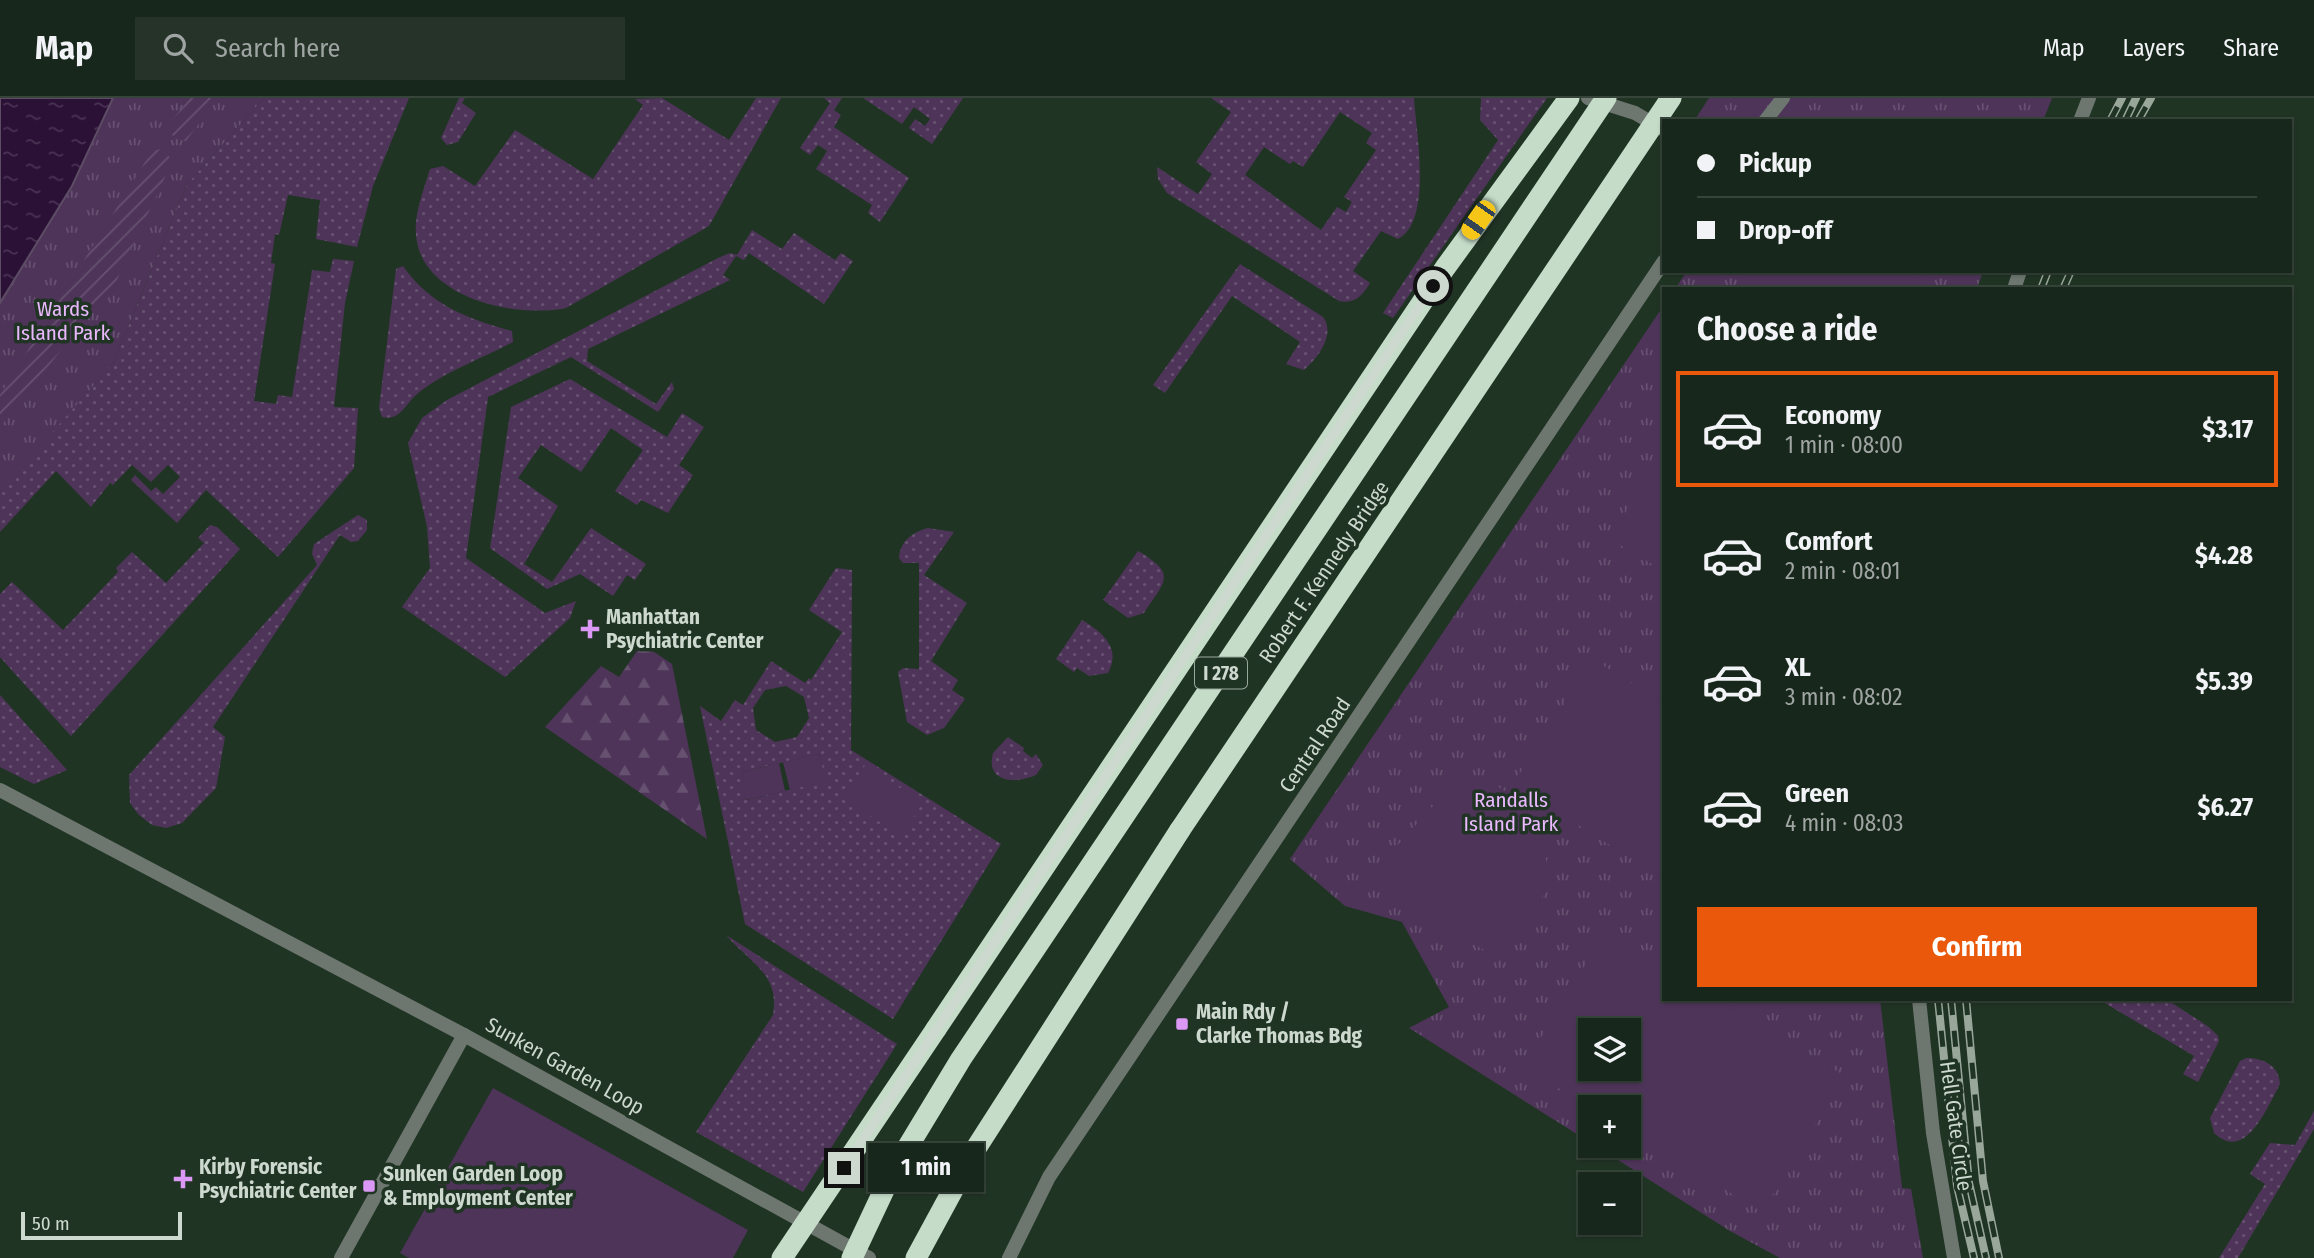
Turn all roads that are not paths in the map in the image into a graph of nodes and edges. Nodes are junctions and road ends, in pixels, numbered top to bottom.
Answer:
1 (1569, 98) edge
2 (1588, 98) edge
3 (1606, 98) edge
4 (1622, 98) edge
5 (1671, 98) edge
6 (1783, 98) edge
7 (2089, 98) edge
8 (1635, 113) junction
9 (1767, 119) edge
10 (2081, 119) edge
11 (1662, 129) edge
12 (1662, 264) edge
13 (0, 790) edge
14 (1919, 1001) edge
15 (464, 1035) junction
16 (341, 1258) edge
17 (782, 1258) edge
18 (852, 1258) edge
19 (869, 1258) edge
20 (916, 1258) edge
21 (1009, 1258) edge
22 (1954, 1258) edge

1 - 17 highway, bridge
2 - 8 street
3 - 18 highway, Robert F. Kennedy Bridge / I 278, bridge
4 - 8 street
5 - 20 highway, Robert F. Kennedy Bridge / I 278, bridge
6 - 9 street
7 - 10 street
8 - 11 street
12 - 21 street, Central Road
13 - 15 street
14 - 22 street, Hell Gate Circle
15 - 16 street, Sunken Garden Loop
15 - 19 street, Sunken Garden Loop

